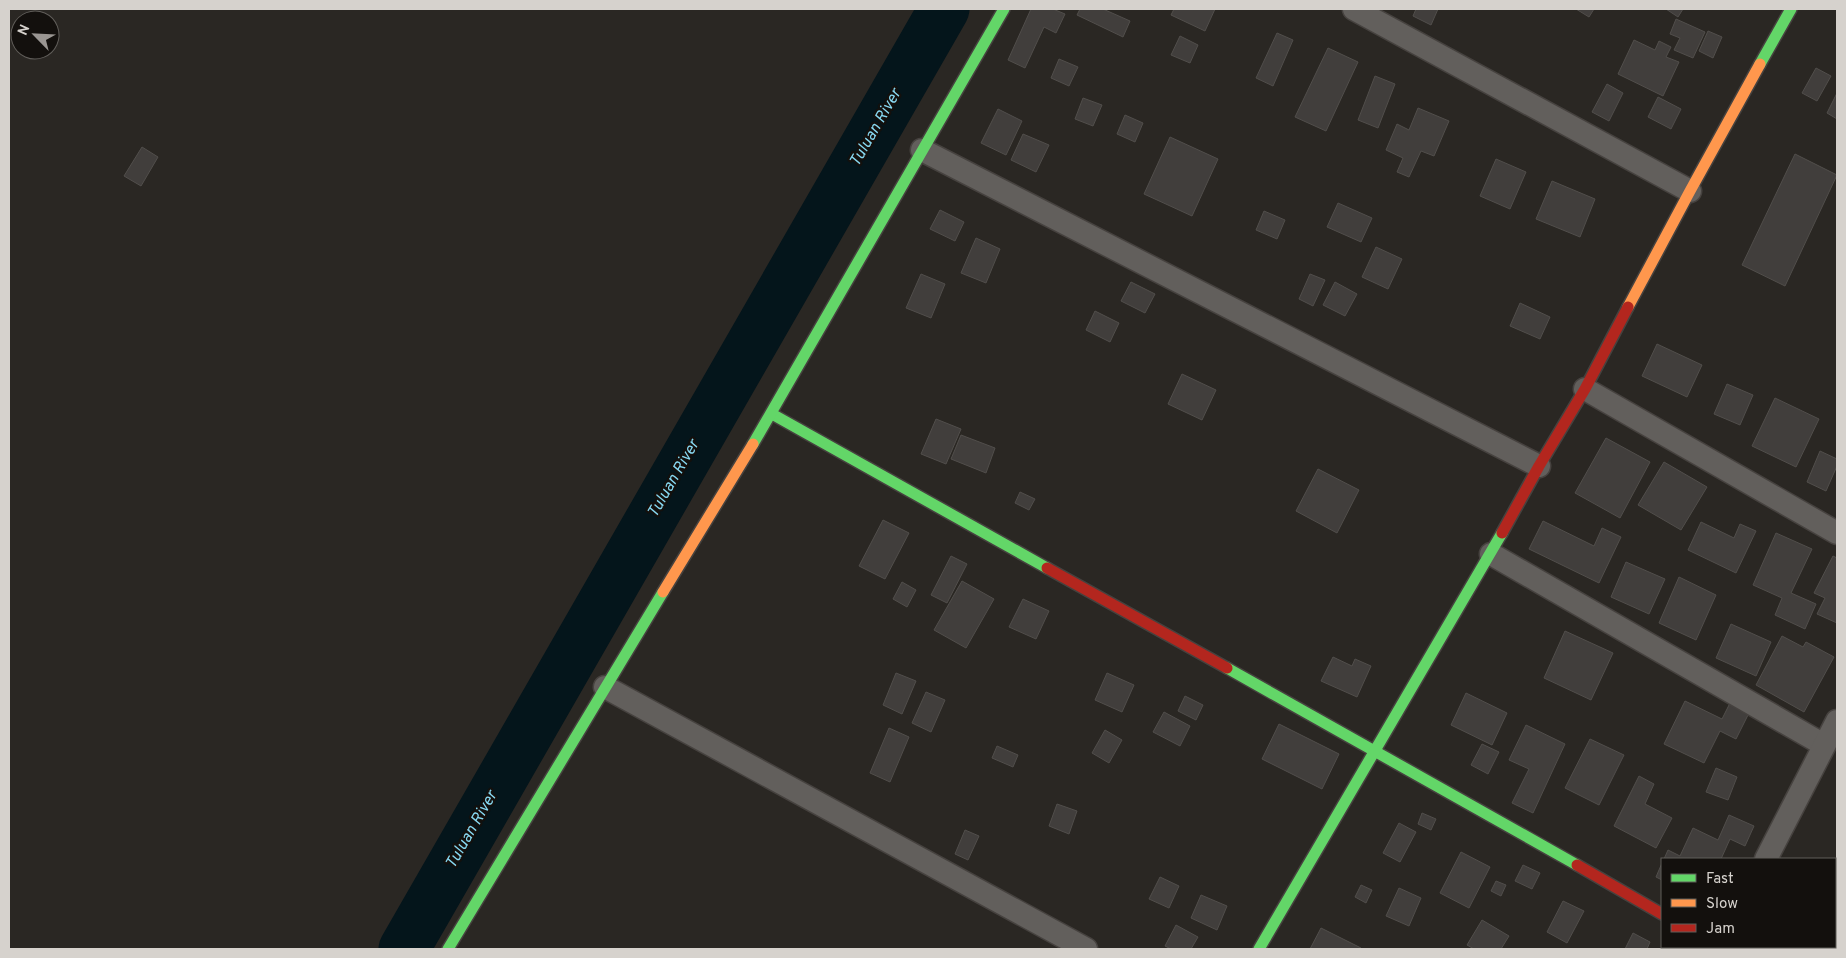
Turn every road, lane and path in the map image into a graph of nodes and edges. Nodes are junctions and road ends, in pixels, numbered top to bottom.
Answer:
1 (1004, 9) edge
2 (1354, 9) edge
3 (1791, 9) edge
4 (922, 150) junction
5 (1690, 191) junction
6 (1585, 389) junction
7 (772, 414) junction
8 (1540, 466) junction
9 (1837, 532) edge
10 (1491, 554) junction
11 (605, 687) junction
12 (1837, 721) edge
13 (1824, 745) junction
14 (1376, 751) junction
15 (1767, 858) edge
16 (1661, 913) edge
17 (453, 948) edge
18 (1086, 949) edge
19 (1259, 949) edge

1 - 4 street
2 - 5 street
3 - 5 street
4 - 7 street
4 - 8 street
5 - 6 street
6 - 8 street
6 - 9 street
7 - 11 street
7 - 14 street
8 - 10 street
10 - 13 street
10 - 14 street
11 - 17 street
11 - 18 street
12 - 13 street
13 - 15 street
14 - 16 street
14 - 19 street

